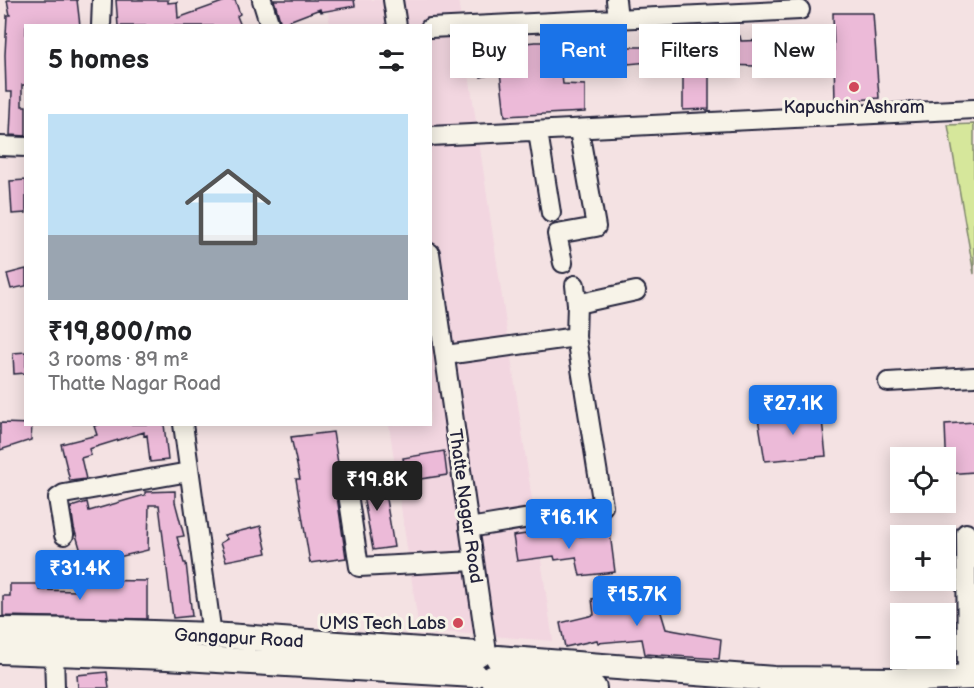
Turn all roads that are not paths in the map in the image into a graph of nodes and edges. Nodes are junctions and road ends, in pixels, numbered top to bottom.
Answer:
1 (102, 0) edge
2 (262, 0) edge
3 (393, 0) edge
4 (616, 0) edge
5 (735, 7) edge
6 (800, 10) dead end
7 (618, 19) junction
8 (101, 24) edge
9 (269, 24) edge
10 (397, 24) edge
11 (432, 28) edge
12 (974, 109) edge
13 (579, 129) junction
14 (538, 132) junction
15 (432, 136) edge
16 (0, 146) edge
17 (24, 147) edge
18 (551, 213) dead end
19 (563, 263) dead end
20 (432, 266) edge
21 (575, 285) dead end
22 (636, 291) dead end
23 (577, 304) junction
24 (576, 337) junction
25 (446, 355) junction
26 (974, 376) edge
27 (888, 382) dead end
28 (183, 426) edge
29 (189, 472) junction
30 (345, 474) dead end
31 (470, 528) junction
32 (966, 533) dead end
33 (64, 535) dead end
34 (474, 561) junction
35 (0, 630) edge
36 (212, 635) junction
37 (0, 651) edge
38 (54, 653) junction
39 (487, 669) edge
40 (971, 677) edge
41 (563, 687) edge
42 (55, 688) edge
43 (594, 688) edge

1 - 8 street
2 - 9 street
3 - 10 street
4 - 7 street
5 - 6 street
5 - 7 street
7 - 11 street
12 - 13 street
13 - 14 street
13 - 19 street
14 - 15 street
14 - 18 street
16 - 17 street
20 - 25 street, Thatte Nagar Road
21 - 23 street
22 - 23 street
23 - 24 street
24 - 25 street
24 - 31 street
25 - 31 street, Thatte Nagar Road
26 - 27 street
28 - 29 street
29 - 33 street
29 - 36 street
30 - 34 street
31 - 34 street, Thatte Nagar Road
32 - 40 street
34 - 39 street, Thatte Nagar Road
35 - 36 main road, Gangapur Road
36 - 39 main road, Gangapur Road
37 - 38 main road, Gangapur Road
38 - 39 main road, Gangapur Road
38 - 42 street
39 - 40 main road, Gangapur Road
39 - 41 main road, Gangapur Road
41 - 43 main road, Gangapur Road

